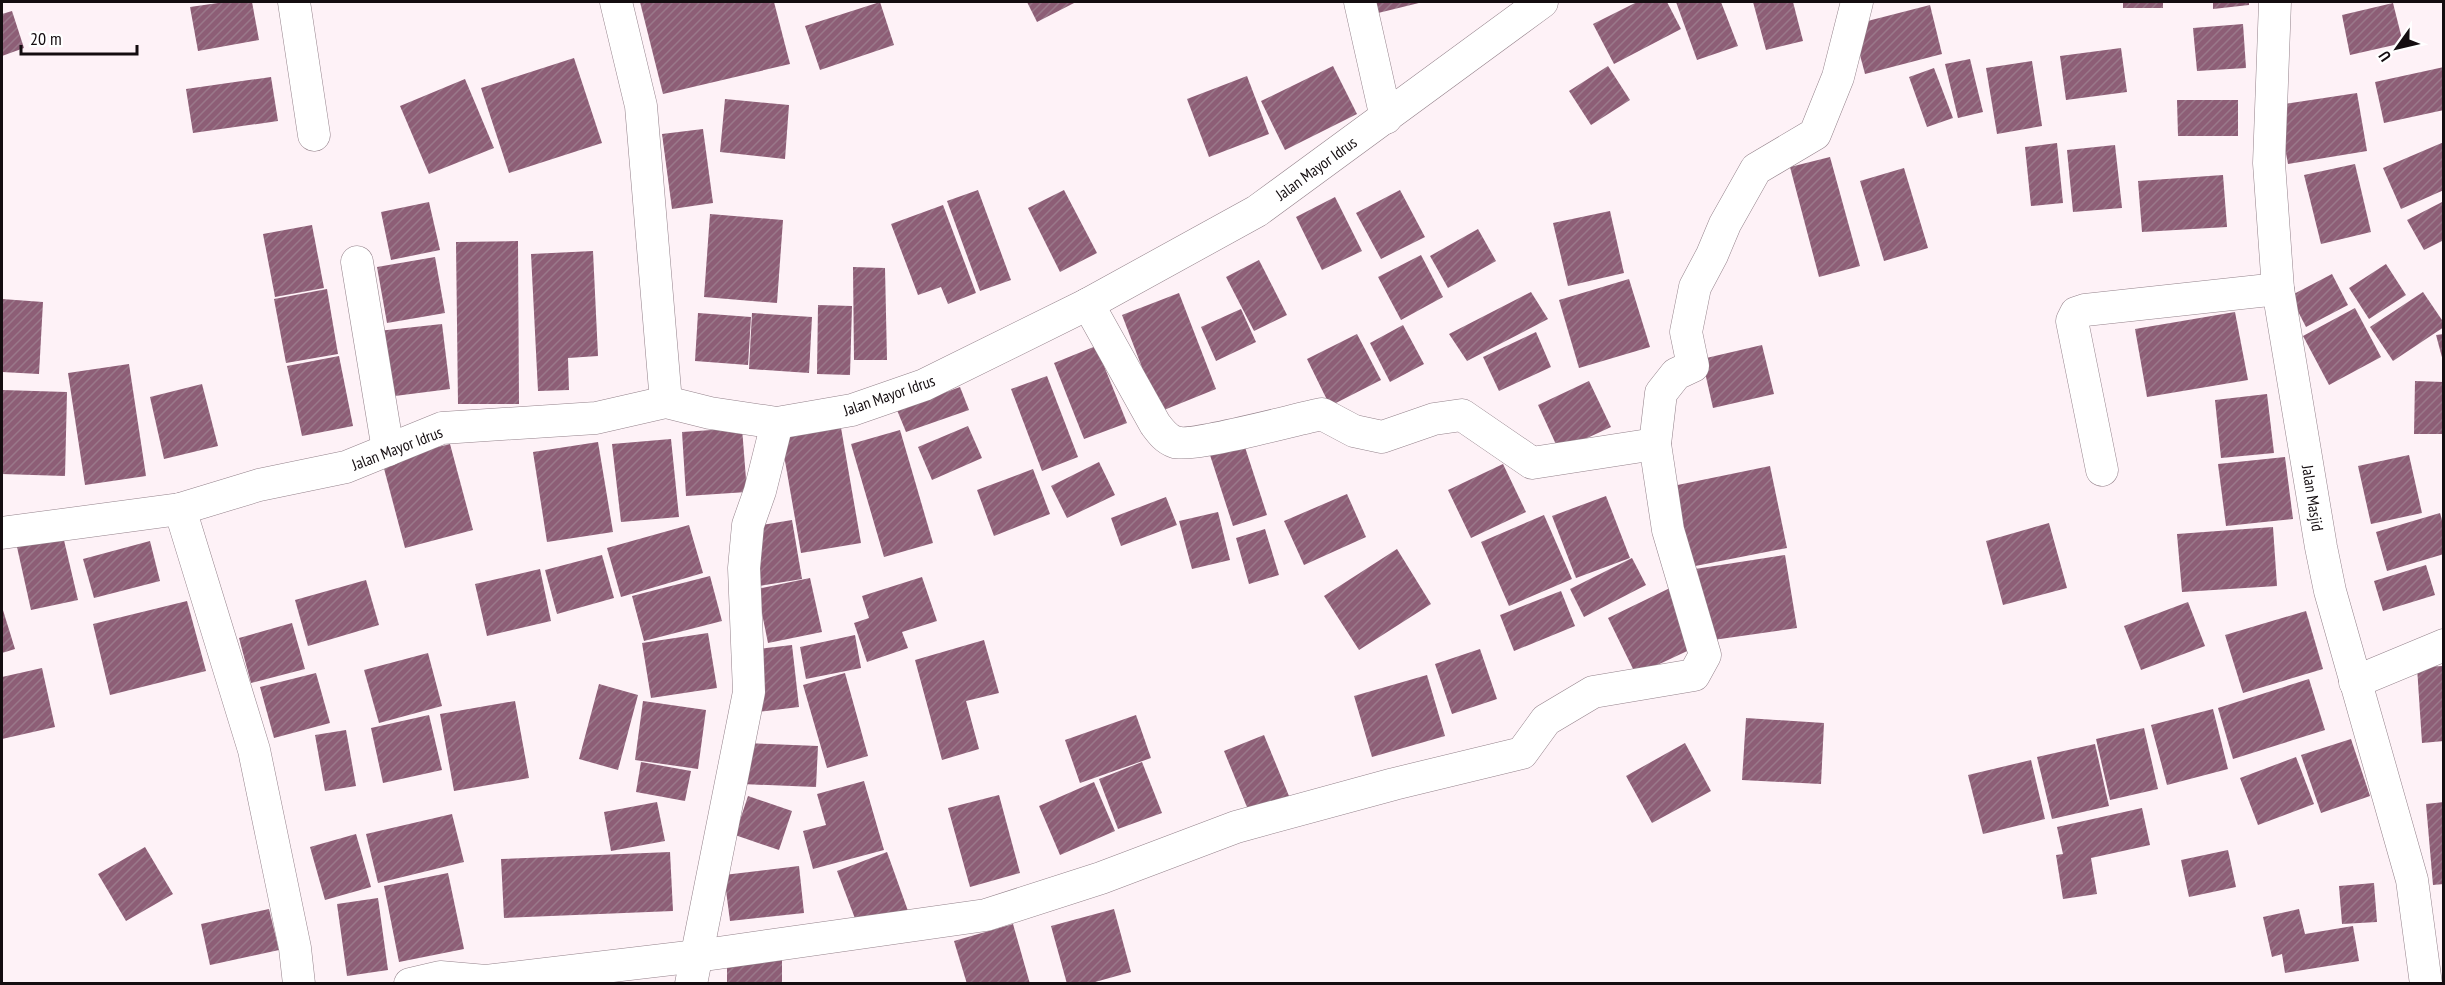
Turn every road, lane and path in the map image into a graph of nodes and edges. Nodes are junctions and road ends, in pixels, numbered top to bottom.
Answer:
1 (294, 2) edge
2 (616, 2) edge
3 (1360, 2) edge
4 (1542, 2) edge
5 (1859, 2) edge
6 (1884, 2) edge
7 (2275, 2) edge
8 (1386, 118) junction
9 (314, 135) dead end
10 (357, 262) dead end
11 (2278, 289) junction
12 (1088, 304) junction
13 (666, 402) junction
14 (777, 423) junction
15 (1655, 444) junction
16 (388, 450) junction
17 (2102, 470) dead end
18 (180, 509) junction
19 (2, 533) edge
20 (2444, 645) edge
21 (2355, 682) junction
22 (694, 970) edge
23 (299, 984) edge
24 (410, 984) edge
25 (2426, 984) edge

1 - 9 street
2 - 13 street
3 - 8 street
4 - 8 street, Jalan Mayor Idrus
5 - 6 street
5 - 15 street
7 - 11 street, Jalan Masjid
8 - 12 street, Jalan Mayor Idrus
10 - 16 street
11 - 17 street
11 - 21 street, Jalan Masjid
12 - 14 street, Jalan Mayor Idrus
12 - 15 street
13 - 14 street, Jalan Mayor Idrus
13 - 16 street, Jalan Mayor Idrus
14 - 22 street
15 - 22 street
16 - 18 street, Jalan Mayor Idrus
18 - 19 street, Jalan Mayor Idrus
18 - 23 street
20 - 21 street
21 - 25 street, Jalan Masjid
22 - 24 street

